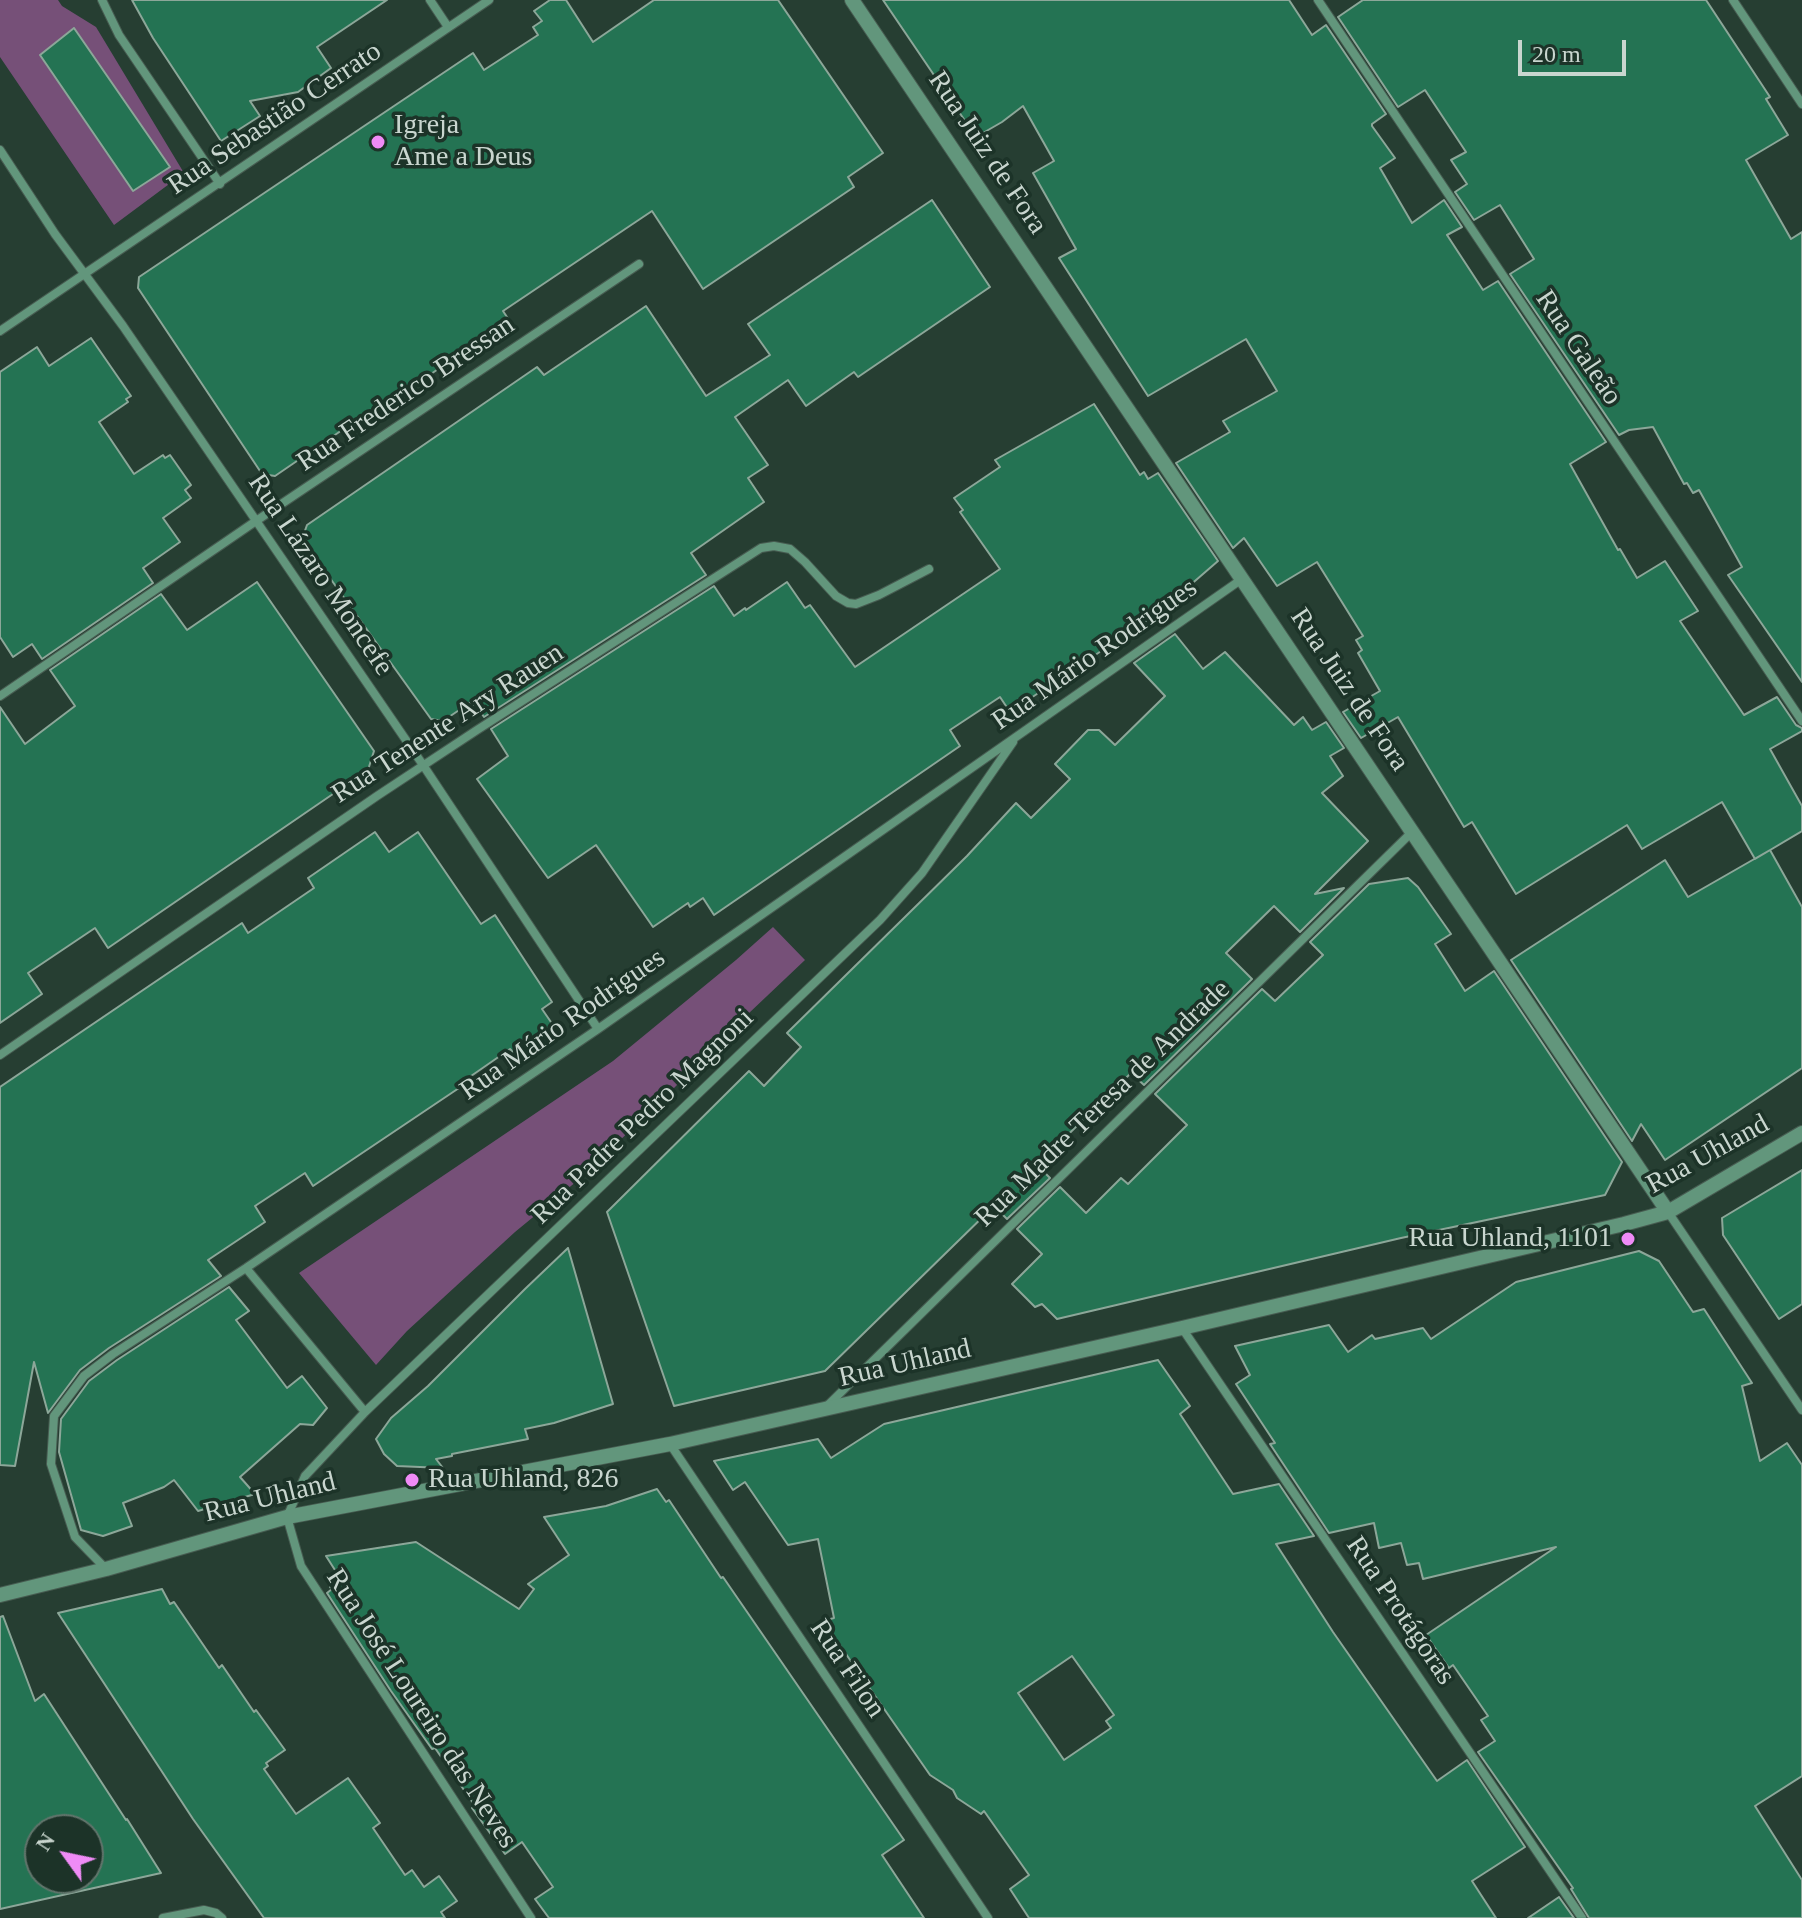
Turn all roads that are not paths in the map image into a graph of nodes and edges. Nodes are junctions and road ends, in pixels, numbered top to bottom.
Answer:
1 (102, 0) edge
2 (430, 0) edge
3 (489, 0) edge
4 (852, 0) edge
5 (1318, 0) edge
6 (1733, 0) edge
7 (448, 27) junction
8 (1802, 104) edge
9 (0, 150) edge
10 (220, 184) junction
11 (639, 264) dead end
12 (84, 274) junction
13 (0, 331) edge
14 (256, 521) junction
15 (929, 569) dead end
16 (1242, 579) junction
17 (0, 696) edge
18 (1802, 721) edge
19 (1017, 736) junction
20 (423, 765) junction
21 (1413, 831) junction
22 (598, 1029) junction
23 (0, 1055) edge
24 (1802, 1133) edge
25 (1668, 1212) junction
26 (246, 1268) junction
27 (1182, 1328) junction
28 (824, 1409) junction
29 (1802, 1410) edge
30 (365, 1412) junction
31 (670, 1444) junction
32 (287, 1517) junction
33 (106, 1569) junction
34 (0, 1595) edge
35 (163, 1918) edge
36 (222, 1918) edge
37 (531, 1918) edge
38 (988, 1918) edge
39 (1582, 1918) edge

1 - 10 street
2 - 7 street
3 - 7 street, Rua Sebastião Cerrato
4 - 16 street, Rua Juiz de Fora
5 - 18 street, Rua Galeão
6 - 8 street
7 - 10 street, Rua Sebastião Cerrato
9 - 12 street, Rua Lázaro Moncefe
10 - 12 street, Rua Sebastião Cerrato
11 - 14 street, Rua Frederico Bressan
12 - 13 street, Rua Sebastião Cerrato
12 - 14 street, Rua Lázaro Moncefe
14 - 17 street, Rua Frederico Bressan
14 - 20 street, Rua Lázaro Moncefe
15 - 20 street, Rua Tenente Ary Rauen
16 - 19 street, Rua Mário Rodrigues
16 - 21 street, Rua Juiz de Fora
19 - 22 street, Rua Mário Rodrigues
19 - 30 street, Rua Padre Pedro Magnoni
20 - 22 street, Rua Lázaro Moncefe
20 - 23 street, Rua Tenente Ary Rauen
21 - 25 street, Rua Juiz de Fora
21 - 28 street, Rua Madre Teresa de Andrade
22 - 26 street, Rua Mário Rodrigues
24 - 25 street, Rua Uhland
25 - 27 street, Rua Uhland
25 - 29 street, Rua Juiz de Fora
26 - 30 street
26 - 33 street, Rua Mário Rodrigues
27 - 28 street, Rua Uhland
27 - 39 street, Rua Protágoras
28 - 31 street, Rua Uhland
30 - 32 street, Rua Padre Pedro Magnoni
31 - 32 street, Rua Uhland
31 - 38 street, Rua Filon
32 - 33 street, Rua Uhland
32 - 37 street, Rua José Loureiro das Neves
33 - 34 street, Rua Uhland
35 - 36 street

